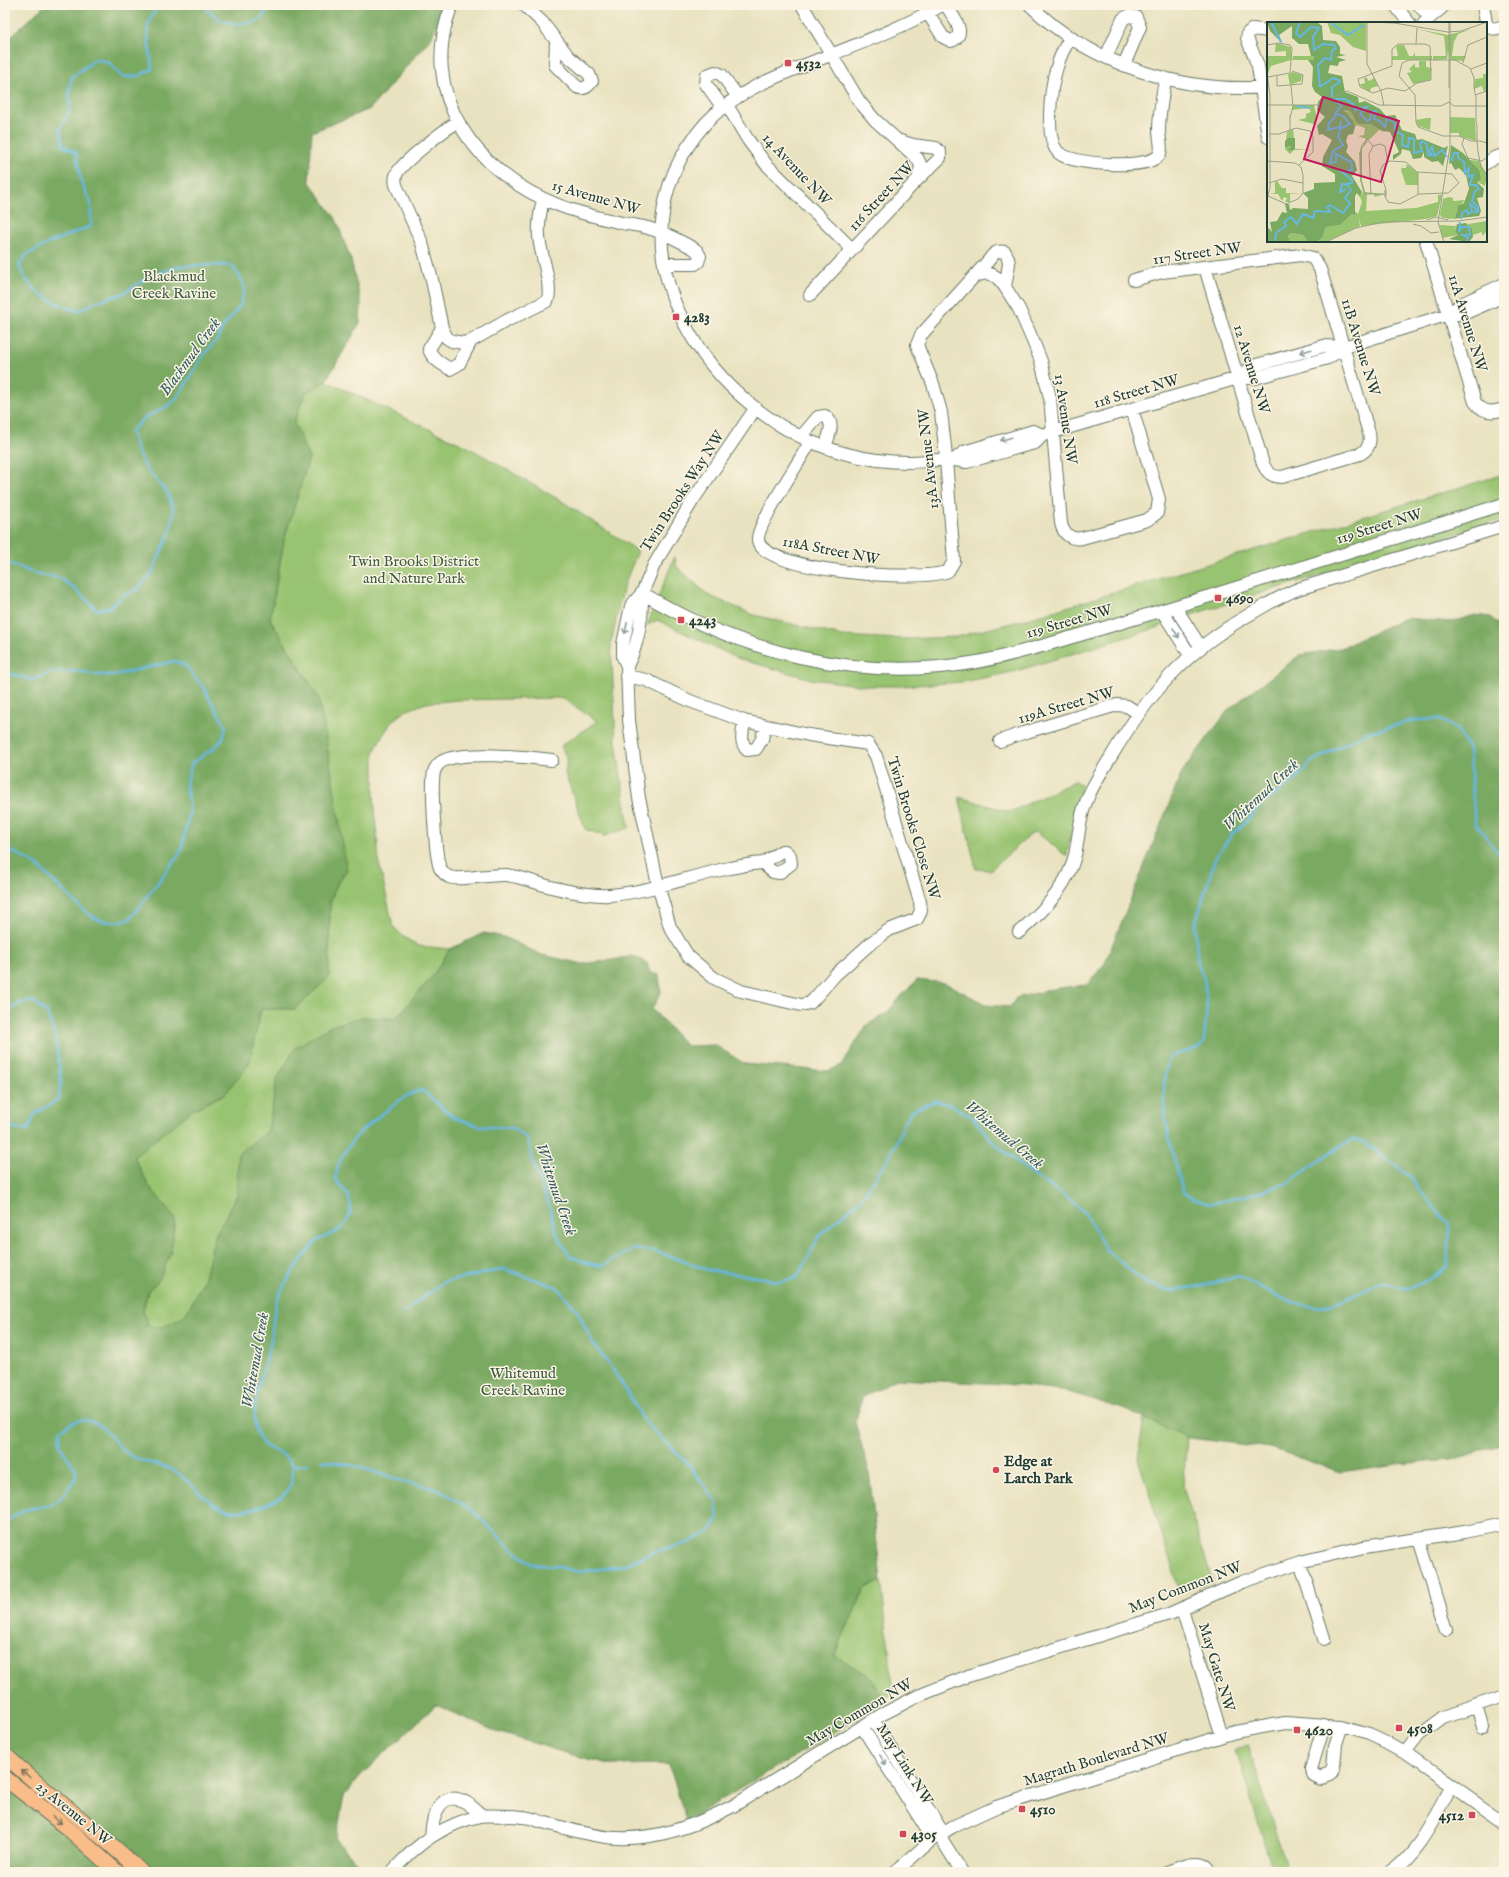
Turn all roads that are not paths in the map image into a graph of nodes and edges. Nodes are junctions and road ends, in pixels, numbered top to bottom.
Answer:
1 (452, 5) edge
2 (524, 5) edge
3 (802, 5) edge
4 (1030, 5) edge
5 (1395, 5) edge
6 (1419, 5) edge
7 (1445, 5) edge
8 (1483, 5) edge
9 (937, 7) edge
10 (1427, 21) edge
11 (1408, 22) edge
12 (1486, 22) edge
13 (1487, 24) edge
14 (1504, 25) edge
15 (1267, 31) edge
16 (1071, 37) junction
17 (556, 41) dead end
18 (831, 55) junction
19 (1106, 57) junction
20 (1124, 66) junction
21 (1165, 80) junction
22 (1264, 87) edge
23 (738, 97) junction
24 (724, 107) junction
25 (458, 122) junction
26 (1267, 124) edge
27 (897, 140) junction
28 (1504, 155) edge
29 (1487, 162) edge
30 (918, 179) junction
31 (543, 200) junction
32 (662, 233) junction
33 (1426, 242) edge
34 (852, 249) junction
35 (1313, 258) joint
36 (664, 264) junction
37 (1205, 267) junction
38 (974, 277) junction
39 (1134, 280) dead end
40 (1504, 284) edge
41 (1005, 287) junction
42 (810, 295) dead end
43 (1504, 296) edge
44 (1449, 314) junction
45 (442, 328) junction
46 (471, 341) junction
47 (1344, 347) junction
48 (1238, 378) junction
49 (1504, 408) edge
50 (755, 409) junction
51 (1132, 409) junction
52 (1049, 433) junction
53 (806, 439) junction
54 (825, 447) junction
55 (950, 460) junction
56 (1274, 476) joint
57 (1504, 504) edge
58 (1504, 526) edge
59 (948, 571) joint
60 (642, 593) junction
61 (1175, 607) junction
62 (1162, 611) junction
63 (1200, 646) junction
64 (1190, 655) junction
65 (626, 671) junction
66 (1138, 713) junction
67 (744, 721) junction
68 (765, 726) junction
69 (1000, 742) dead end
70 (552, 760) dead end
71 (766, 863) dead end
72 (658, 885) junction
73 (1019, 932) dead end
74 (1504, 1524) edge
75 (1418, 1539) junction
76 (1300, 1562) junction
77 (1182, 1609) junction
78 (1447, 1630) dead end
79 (1324, 1639) dead end
80 (1504, 1696) edge
81 (1477, 1705) junction
82 (873, 1720) junction
83 (1324, 1725) junction
84 (1483, 1726) dead end
85 (862, 1727) junction
86 (1342, 1727) junction
87 (1222, 1736) junction
88 (1406, 1753) junction
89 (5, 1756) edge
90 (5, 1778) edge
91 (1452, 1786) junction
92 (482, 1816) junction
93 (1504, 1823) edge
94 (938, 1836) junction
95 (431, 1837) junction
96 (1394, 1871) edge
97 (117, 1872) edge
98 (141, 1872) edge
99 (392, 1872) edge
100 (896, 1872) edge
101 (962, 1872) edge
102 (1168, 1872) edge
103 (1209, 1872) edge

1 - 25 street, 15 Avenue NW
2 - 17 street
3 - 18 street
4 - 16 street
5 - 11 street
6 - 10 street
7 - 10 street
8 - 12 street
9 - 18 street
13 - 14 street
15 - 22 street
16 - 19 street
16 - 21 street
18 - 23 street
18 - 27 street
19 - 20 street
19 - 20 street
20 - 21 street
21 - 22 street
22 - 26 street
23 - 24 street
23 - 24 street, 14 Avenue NW
24 - 32 street
24 - 34 street, 14 Avenue NW
25 - 31 street, 15 Avenue NW
25 - 45 street
27 - 30 street
27 - 30 street, 116 Street NW
28 - 29 street
30 - 34 street, 116 Street NW
31 - 32 street, 15 Avenue NW
31 - 46 street
32 - 36 street
32 - 36 street, 15 Avenue NW
33 - 44 street, 11A Avenue NW
34 - 42 street, 116 Street NW
35 - 37 street, 117 Street NW
35 - 47 street, 11B Avenue NW
36 - 50 street
37 - 39 street, 117 Street NW
37 - 48 street, 12 Avenue NW
38 - 41 street, 13 Avenue NW
38 - 41 street
38 - 55 street, 13A Avenue NW
40 - 44 street, 118 Street NW
41 - 52 street, 13 Avenue NW
43 - 44 street, 118 Street NW
44 - 47 street, 118 Street NW
44 - 49 street, 11A Avenue NW
45 - 46 street
45 - 46 street
47 - 48 street, 118 Street NW
47 - 56 street, 11B Avenue NW
48 - 51 street, 118 Street NW
48 - 56 street, 12 Avenue NW
50 - 53 street, 118 Street NW
50 - 60 street, Twin Brooks Way NW
51 - 52 street, 118 Street NW
51 - 52 street, 13 Avenue NW
52 - 55 street, 118 Street NW
53 - 54 street, 118 Street NW
53 - 54 street
53 - 59 street, 118A Street NW
54 - 55 street, 118 Street NW
55 - 59 street, 13A Avenue NW
57 - 61 street, 119 Street NW
58 - 63 street
60 - 62 street, 119 Street NW
60 - 65 street, Twin Brooks Close NW
61 - 62 street, 119 Street NW
61 - 63 street
62 -> 64 street
63 - 64 street
64 - 66 street
65 - 67 street, Twin Brooks Close NW
65 - 72 street, Twin Brooks Close NW
66 - 69 street, 119A Street NW
66 - 73 street
67 - 68 street, Twin Brooks Close NW
67 - 68 street
68 - 72 street, Twin Brooks Close NW
70 - 72 street
71 - 72 street
74 - 75 street, May Common NW
75 - 76 street, May Common NW
75 - 78 street
76 - 77 street, May Common NW
76 - 79 street
77 - 82 street, May Common NW
77 - 87 street, May Gate NW
80 - 81 street
81 - 84 street
81 - 88 street
82 - 85 street, May Common NW
82 - 94 street, May Link NW
83 - 86 street, Magrath Boulevard NW
83 - 86 street
83 - 87 street, Magrath Boulevard NW
85 - 92 street, May Common NW
85 -> 94 street, May Link NW
86 - 88 street, Magrath Boulevard NW
87 - 94 street, Magrath Boulevard NW
88 - 91 street, Magrath Boulevard NW
98 -> 89 main road, 23 Avenue NW
90 -> 97 main road, 23 Avenue NW
91 - 93 street, Magrath Boulevard NW
91 - 96 street
92 - 95 street, May Common NW
92 - 95 street
94 - 100 street, Magrath Boulevard NW
94 - 101 street
95 - 99 street, May Common NW
102 - 103 street

